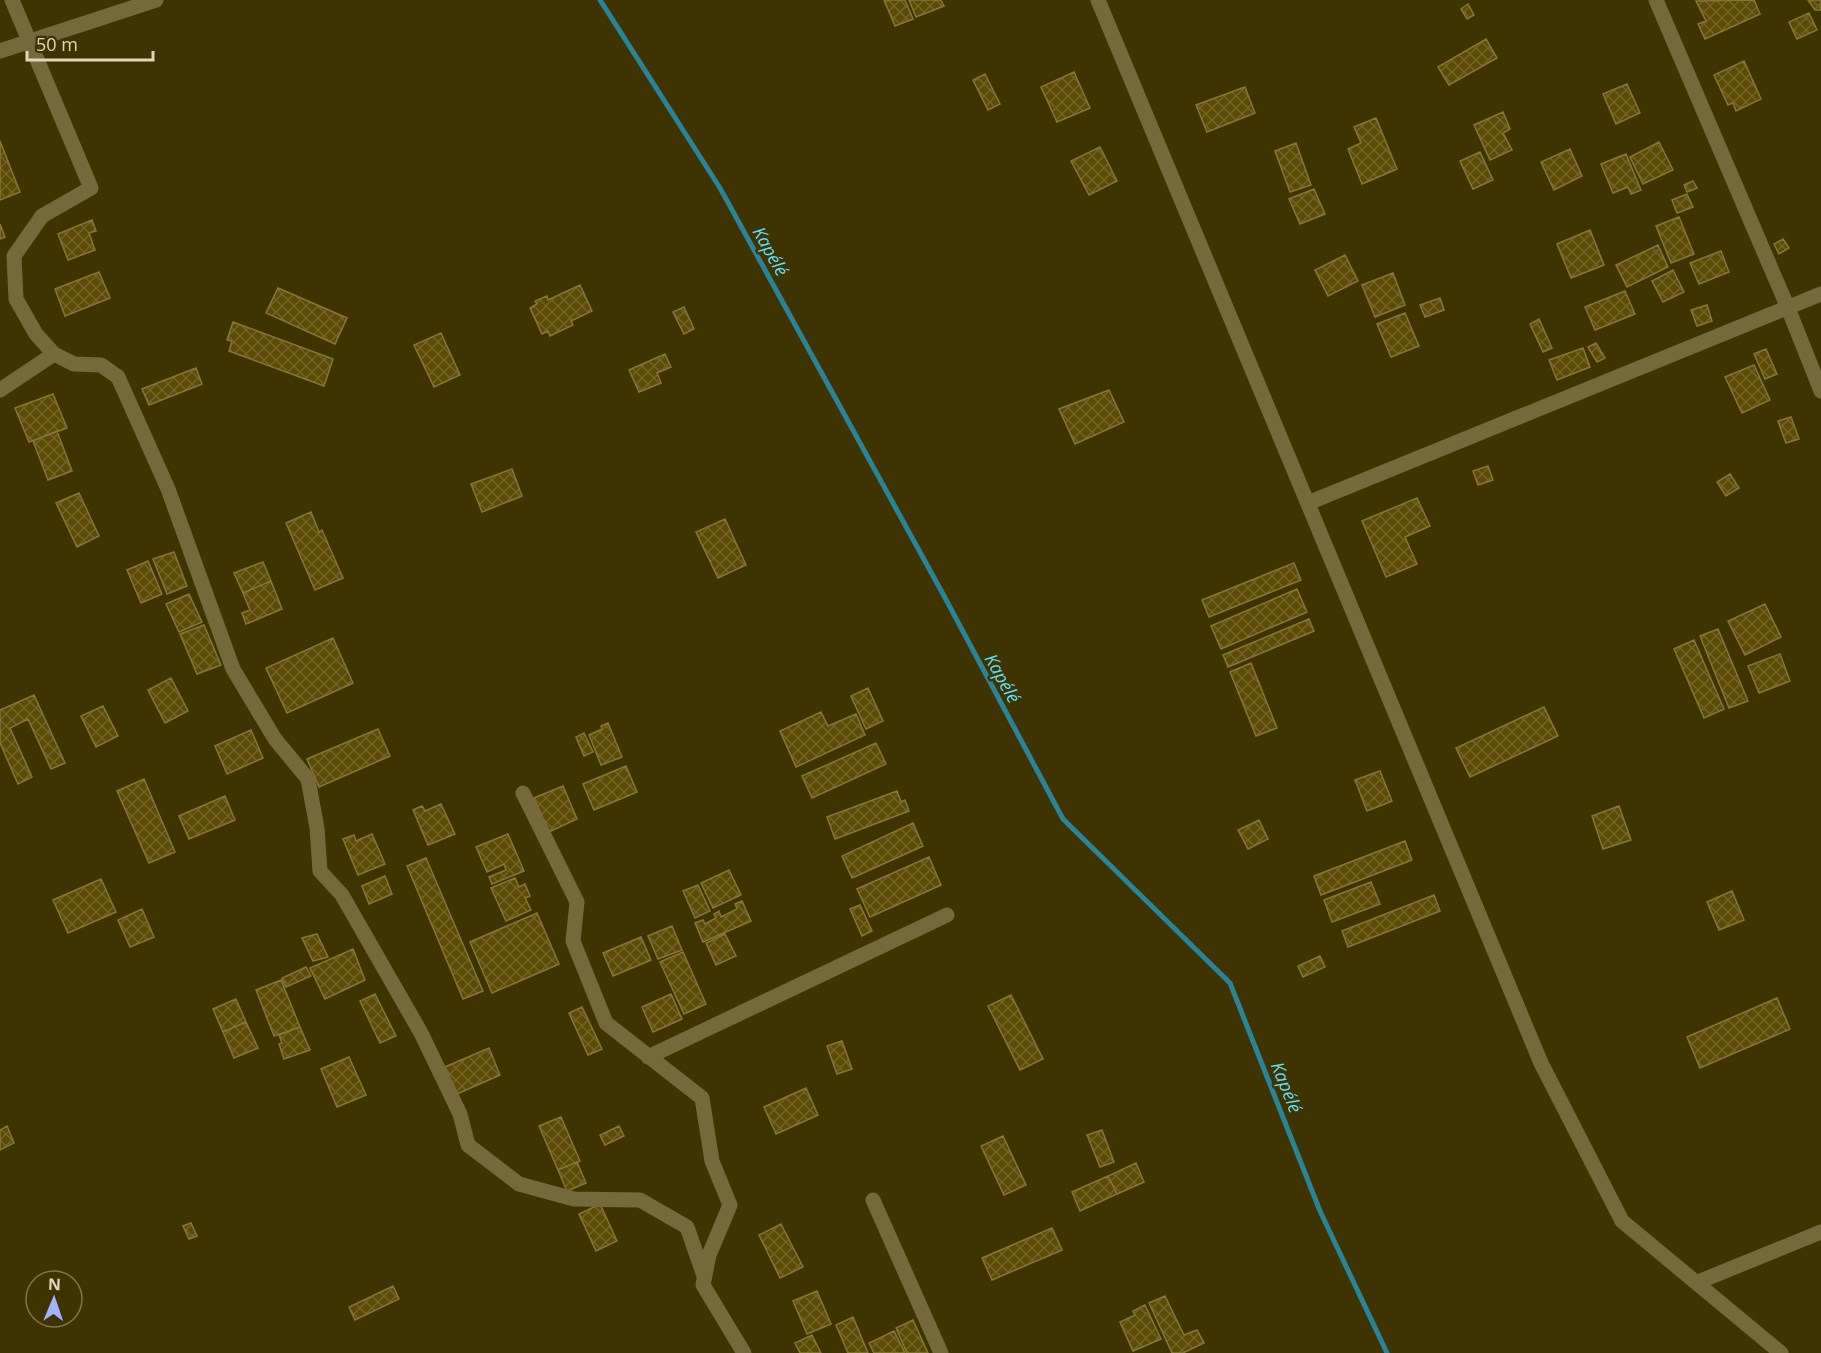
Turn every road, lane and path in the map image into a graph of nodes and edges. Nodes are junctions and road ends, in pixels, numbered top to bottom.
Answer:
1 (12, 0) edge
2 (156, 0) edge
3 (1098, 0) edge
4 (1656, 0) edge
5 (29, 40) junction
6 (0, 51) edge
7 (1821, 294) edge
8 (1788, 308) junction
9 (54, 354) junction
10 (0, 390) edge
11 (1821, 391) edge
12 (1308, 503) junction
13 (523, 793) dead end
14 (947, 915) dead end
15 (648, 1057) junction
16 (873, 1200) dead end
17 (1821, 1232) edge
18 (704, 1276) junction
19 (1698, 1282) junction
20 (744, 1353) edge
21 (941, 1353) edge
22 (1781, 1353) edge

1 - 5 street
2 - 5 street
3 - 12 street
4 - 8 street
5 - 6 street
5 - 9 street
7 - 8 street
8 - 11 street
8 - 12 street
9 - 10 street
9 - 18 street
12 - 19 street
13 - 15 street
14 - 15 street
15 - 18 street
16 - 21 street
17 - 19 street
18 - 20 street
19 - 22 street

